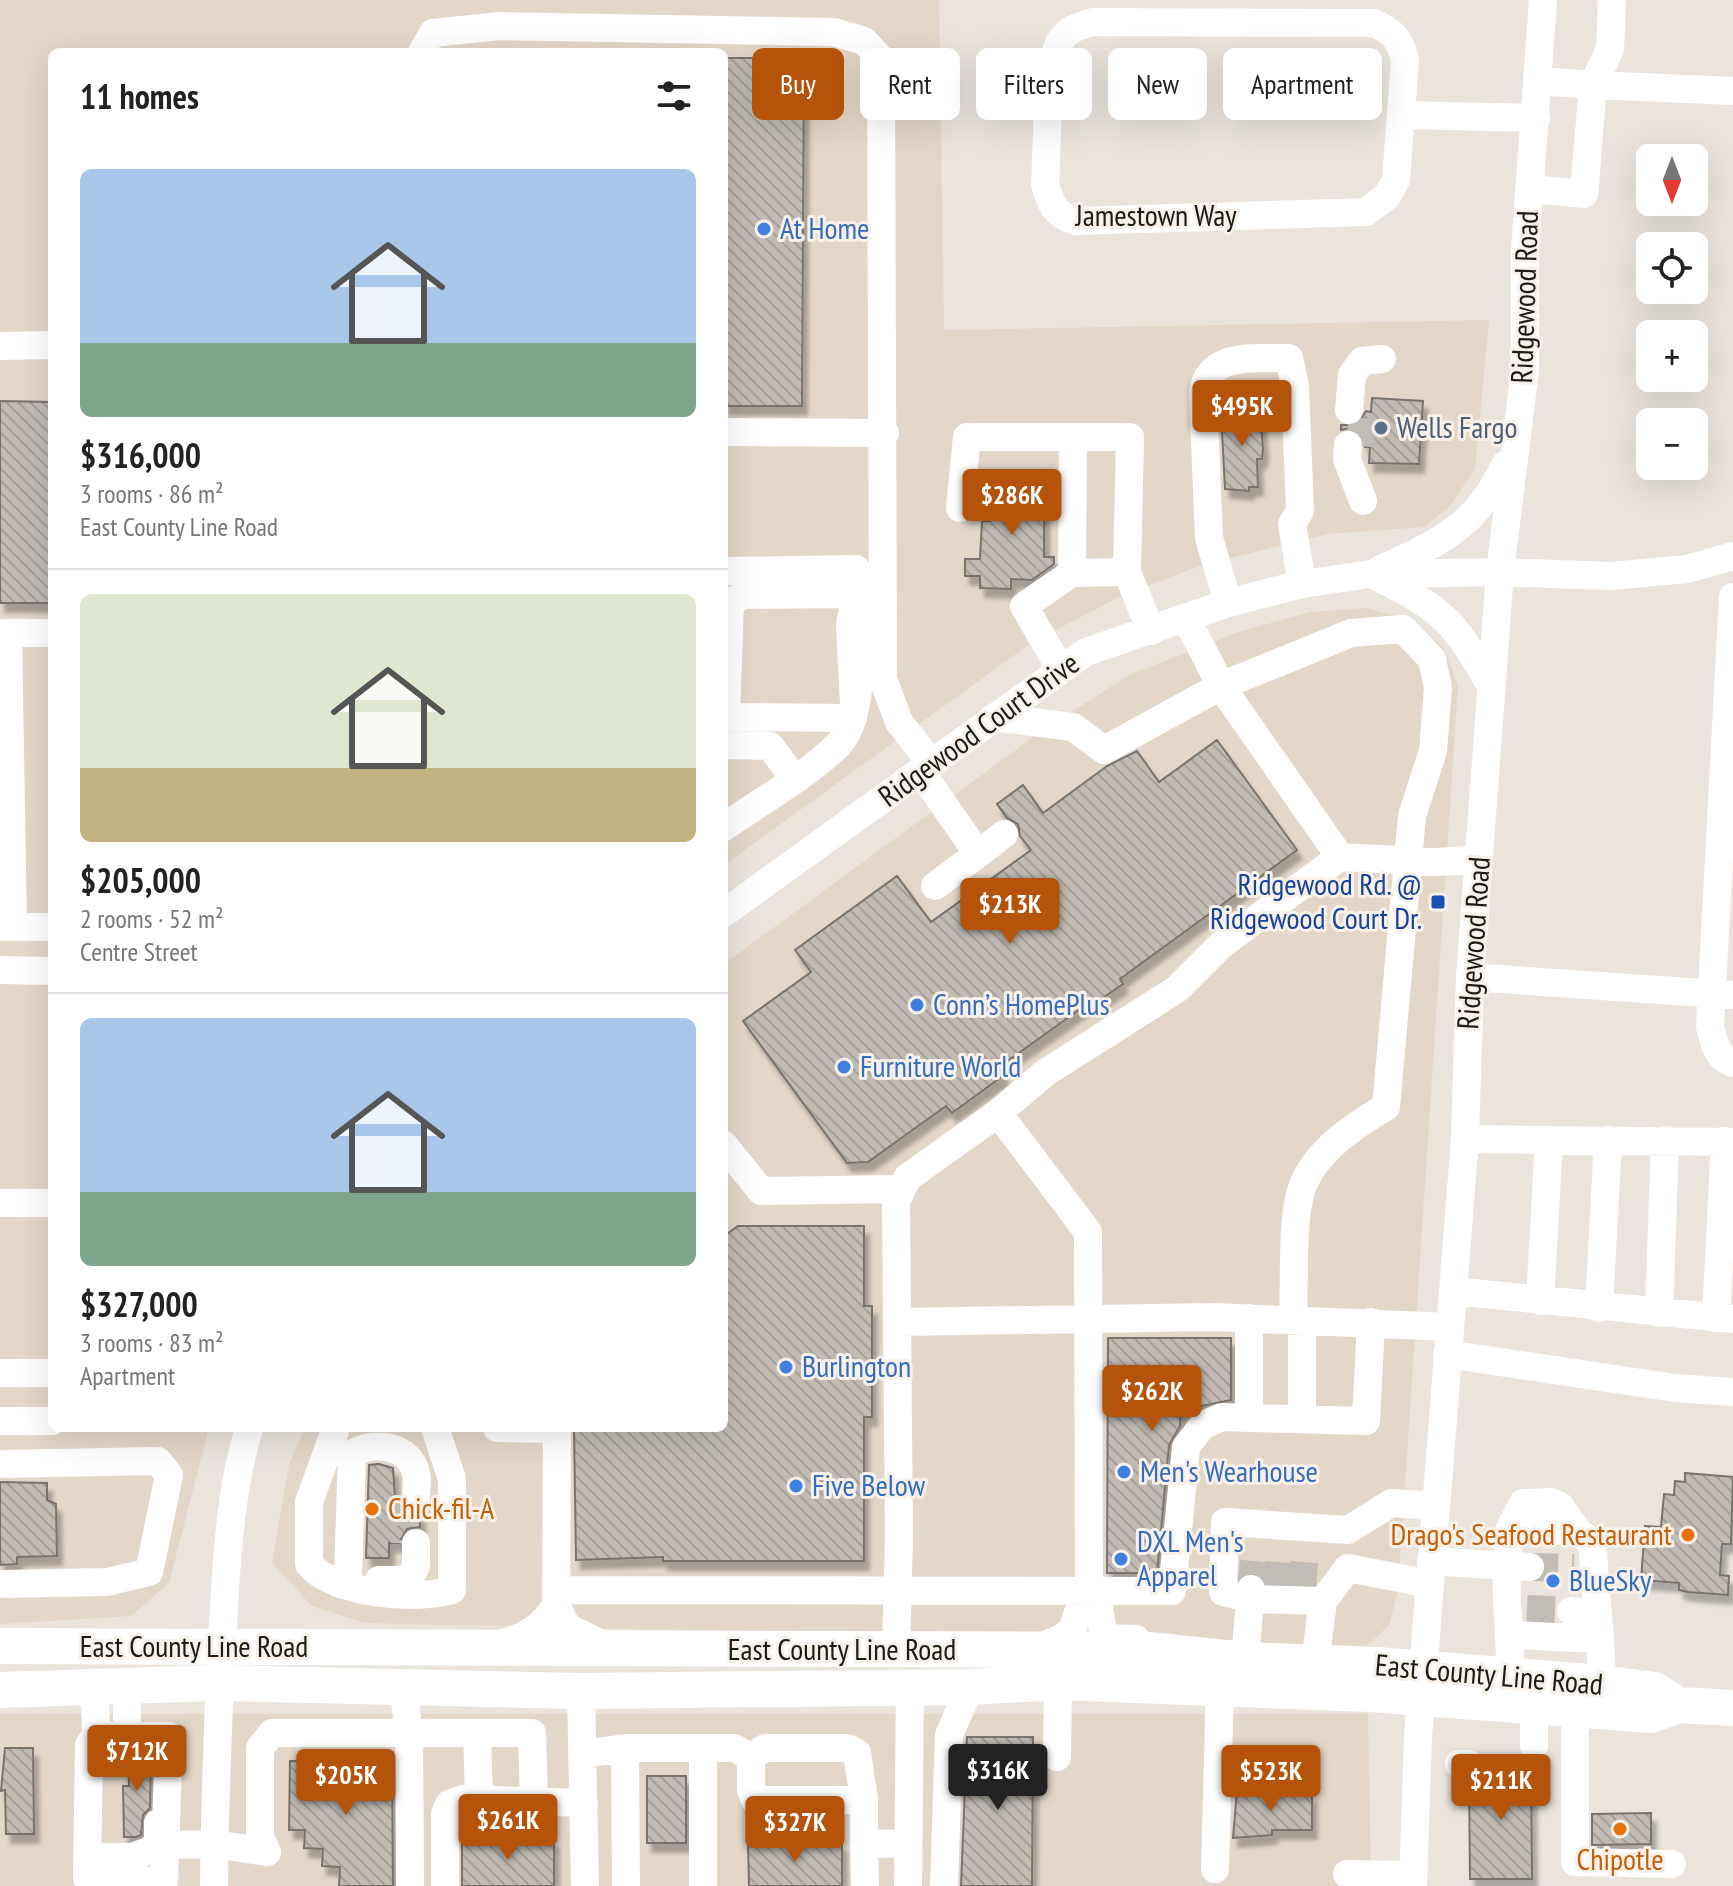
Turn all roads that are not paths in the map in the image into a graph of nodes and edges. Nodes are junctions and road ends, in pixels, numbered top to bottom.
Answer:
1 (1543, 0) edge
2 (1612, 0) edge
3 (424, 48) edge
4 (1538, 81) junction
5 (1593, 85) junction
6 (1733, 91) edge
7 (1403, 115) junction
8 (1536, 118) junction
9 (1530, 189) junction
10 (48, 345) edge
11 (0, 346) edge
12 (728, 432) edge
13 (885, 433) junction
14 (1073, 437) junction
15 (1516, 442) junction
16 (960, 508) dead end
17 (1733, 556) edge
18 (728, 571) edge
19 (1127, 572) junction
20 (1500, 572) junction
21 (1072, 573) junction
22 (1371, 574) junction
23 (1302, 584) junction
24 (856, 594) junction
25 (1733, 597) edge
26 (1228, 603) junction
27 (728, 607) edge
28 (1186, 618) junction
29 (1151, 631) junction
30 (4, 633) edge
31 (48, 633) edge
32 (1732, 647) edge
33 (1061, 670) junction
34 (1221, 686) junction
35 (1492, 688) junction
36 (853, 710) junction
37 (728, 717) edge
38 (994, 717) junction
39 (728, 745) edge
40 (927, 768) junction
41 (794, 778) junction
42 (728, 824) edge
43 (1004, 834) dead end
44 (978, 854) junction
45 (1340, 857) junction
46 (1479, 859) junction
47 (1406, 861) junction
48 (935, 886) dead end
49 (728, 910) edge
50 (1724, 920) edge
51 (6, 927) edge
52 (48, 927) edge
53 (0, 970) edge
54 (48, 971) edge
55 (1470, 977) junction
56 (1722, 995) edge
57 (1733, 1063) edge
58 (998, 1113) junction
59 (1465, 1139) junction
60 (1549, 1140) junction
61 (1608, 1140) junction
62 (1665, 1140) junction
63 (1729, 1142) edge
64 (728, 1150) edge
65 (899, 1189) junction
66 (0, 1203) edge
67 (48, 1203) edge
68 (1453, 1291) junction
69 (1540, 1301) junction
70 (1599, 1308) junction
71 (1659, 1313) junction
72 (1249, 1318) junction
73 (1724, 1318) edge
74 (1298, 1319) junction
75 (1090, 1320) junction
76 (898, 1322) junction
77 (1371, 1322) junction
78 (1448, 1340) junction
79 (0, 1373) edge
80 (48, 1373) edge
81 (1733, 1392) edge
82 (1249, 1418) junction
83 (1302, 1419) junction
84 (0, 1421) edge
85 (48, 1421) edge
86 (248, 1432) edge
87 (334, 1432) edge
88 (436, 1432) edge
89 (557, 1432) edge
90 (322, 1461) junction
91 (0, 1464) edge
92 (410, 1498) tunnel mouth
93 (1436, 1506) junction
94 (1348, 1530) junction
95 (410, 1543) tunnel mouth
96 (1519, 1566) junction
97 (1348, 1568) junction
98 (1431, 1572) junction
99 (348, 1575) junction
100 (0, 1584) edge
101 (895, 1593) junction
102 (1089, 1595) junction
103 (1283, 1596) junction
104 (556, 1598) junction
105 (1590, 1621) junction
106 (1511, 1635) junction
107 (0, 1646) edge
108 (486, 1648) junction
109 (1031, 1649) junction
110 (626, 1650) junction
111 (896, 1650) junction
112 (1175, 1651) junction
113 (1245, 1660) junction
114 (1315, 1663) junction
115 (219, 1665) junction
116 (1510, 1675) junction
117 (1058, 1682) junction
118 (1602, 1683) junction
119 (403, 1684) junction
120 (1422, 1684) junction
121 (111, 1686) junction
122 (1220, 1686) junction
123 (970, 1687) junction
124 (910, 1688) junction
125 (0, 1690) edge
126 (581, 1691) junction
127 (1678, 1705) junction
128 (1534, 1707) junction
129 (1733, 1708) edge
130 (1575, 1710) junction
131 (477, 1733) junction
132 (409, 1734) junction
133 (96, 1735) junction
134 (127, 1735) junction
135 (1534, 1746) dead end
136 (625, 1748) junction
137 (703, 1748) junction
138 (168, 1754) junction
139 (584, 1754) junction
140 (751, 1757) junction
141 (1057, 1757) dead end
142 (479, 1800) junction
143 (864, 1800) junction
144 (534, 1802) junction
145 (584, 1803) junction
146 (864, 1843) junction
147 (215, 1844) junction
148 (908, 1844) junction
149 (165, 1845) junction
150 (87, 1857) junction
151 (1672, 1864) dead end
152 (1215, 1869) dead end
153 (1347, 1874) dead end
154 (1413, 1881) edge
155 (214, 1886) edge
156 (410, 1886) edge
157 (445, 1886) edge
158 (585, 1886) edge
159 (626, 1886) edge
160 (703, 1886) edge
161 (865, 1886) edge
162 (908, 1886) edge
163 (944, 1886) edge

1 - 4 street, Ridgewood Road
2 - 5 street
3 - 13 street
4 - 5 street
4 - 8 street, Ridgewood Road
5 - 6 street
5 - 9 street
7 - 7 street, Jamestown Way
7 - 8 street
8 - 9 street, Ridgewood Road
9 - 15 street, Ridgewood Road
10 - 11 street
12 - 13 street
13 - 40 street
14 - 16 street
14 - 19 street
14 - 21 street
15 - 20 street, Ridgewood Road
15 - 22 street
17 - 20 street, Ridgewood Court Drive
18 - 24 street
19 - 21 street
19 - 29 street
20 - 22 street, Ridgewood Court Drive
20 - 35 street, Ridgewood Road
21 - 33 street
22 - 23 street, Ridgewood Court Drive
22 - 35 street
23 - 26 street, Ridgewood Court Drive
23 - 26 street
24 - 27 street
24 - 36 street
25 - 32 street
26 - 28 street, Ridgewood Court Drive
28 - 29 street, Ridgewood Court Drive
28 - 34 street
29 - 33 street, Ridgewood Court Drive
30 - 31 street
30 - 51 street
32 - 50 street
33 - 38 street, Ridgewood Court Drive
34 - 38 street
34 - 45 street
34 - 47 street
35 - 46 street, Ridgewood Road
36 - 37 street
36 - 41 street
38 - 40 street, Ridgewood Court Drive
39 - 41 street
40 - 44 street
40 - 49 street, Ridgewood Court Drive
41 - 42 street
43 - 44 street
44 - 48 street
45 - 47 street
45 - 58 street
46 - 47 street
46 - 55 street, Ridgewood Road
47 - 74 street
50 - 56 street
51 - 52 street
53 - 54 street
55 - 56 street
55 - 59 street, Ridgewood Road
56 - 57 street
58 - 65 street
58 - 75 street
59 - 60 street
59 - 68 street, Ridgewood Road
60 - 61 street
60 - 69 street
61 - 62 street
61 - 70 street
62 - 63 street
62 - 71 street
63 - 73 street
64 - 65 street
65 - 76 street
66 - 67 street
68 - 69 street
68 - 78 street, Ridgewood Road
69 - 70 street
70 - 71 street
71 - 73 street
72 - 74 street
72 - 75 street
72 - 82 street
74 - 77 street
74 - 83 street
75 - 76 street
75 - 102 street
76 - 101 street
77 - 78 street
77 - 83 street
78 - 81 street
78 - 93 street, Ridgewood Road
79 - 80 street
82 - 83 street
82 - 102 street
84 - 85 street
86 - 115 street
87 - 90 street
88 - 90 street
89 - 104 street
90 - 99 street
91 - 100 street
92 - 99 street
93 - 94 street
93 - 98 street, Ridgewood Road
94 - 97 street
94 - 103 street
95 - 99 street
96 - 98 street
96 - 105 street
96 - 106 street
97 - 98 street
97 - 103 street
98 - 120 street, Ridgewood Road
101 - 102 street
101 - 104 street
101 - 111 street
102 - 109 street
102 - 112 street
103 - 113 street
103 - 114 street
104 - 108 street
104 - 110 street
105 - 106 street
105 - 118 street
106 - 116 street
107 - 115 main road, East County Line Road
108 - 110 main road, East County Line Road
108 - 115 main road, East County Line Road
109 - 111 main road, East County Line Road
109 - 112 main road, East County Line Road
110 - 111 main road, East County Line Road
112 - 113 main road, East County Line Road
113 - 114 main road, East County Line Road
114 - 120 main road, East County Line Road
115 - 119 main road, East County Line Road
115 - 121 main road, East County Line Road
115 - 147 street
116 - 118 main road, East County Line Road
116 - 120 main road, East County Line Road
117 - 122 main road, East County Line Road
117 - 123 main road, East County Line Road
117 - 141 street
118 - 127 main road, East County Line Road
119 - 126 main road, East County Line Road
119 - 132 street
120 - 122 main road, East County Line Road
120 - 128 main road, East County Line Road
120 - 154 street, Ridgewood Road
121 - 125 main road, East County Line Road
121 - 133 street
121 - 134 street
122 - 152 street
123 - 124 main road, East County Line Road
123 - 163 street
124 - 126 main road, East County Line Road
124 - 148 street
126 - 139 street
127 - 129 main road, East County Line Road
127 - 130 main road, East County Line Road
128 - 130 main road, East County Line Road
128 - 135 street
130 - 151 street
131 - 132 street
131 - 142 street
131 - 144 street
132 - 147 street
132 - 156 street
133 - 134 street
133 - 150 street
134 - 138 street
136 - 137 street
136 - 139 street
136 - 159 street
137 - 140 street
137 - 160 street
138 - 149 street
138 - 150 street
139 - 145 street
140 - 143 street
140 - 143 street
142 - 144 street
142 - 157 street
143 - 146 street
144 - 145 street
145 - 158 street
146 - 148 street
146 - 161 street
147 - 149 street
147 - 155 street
148 - 162 street
149 - 150 street
153 - 154 street

